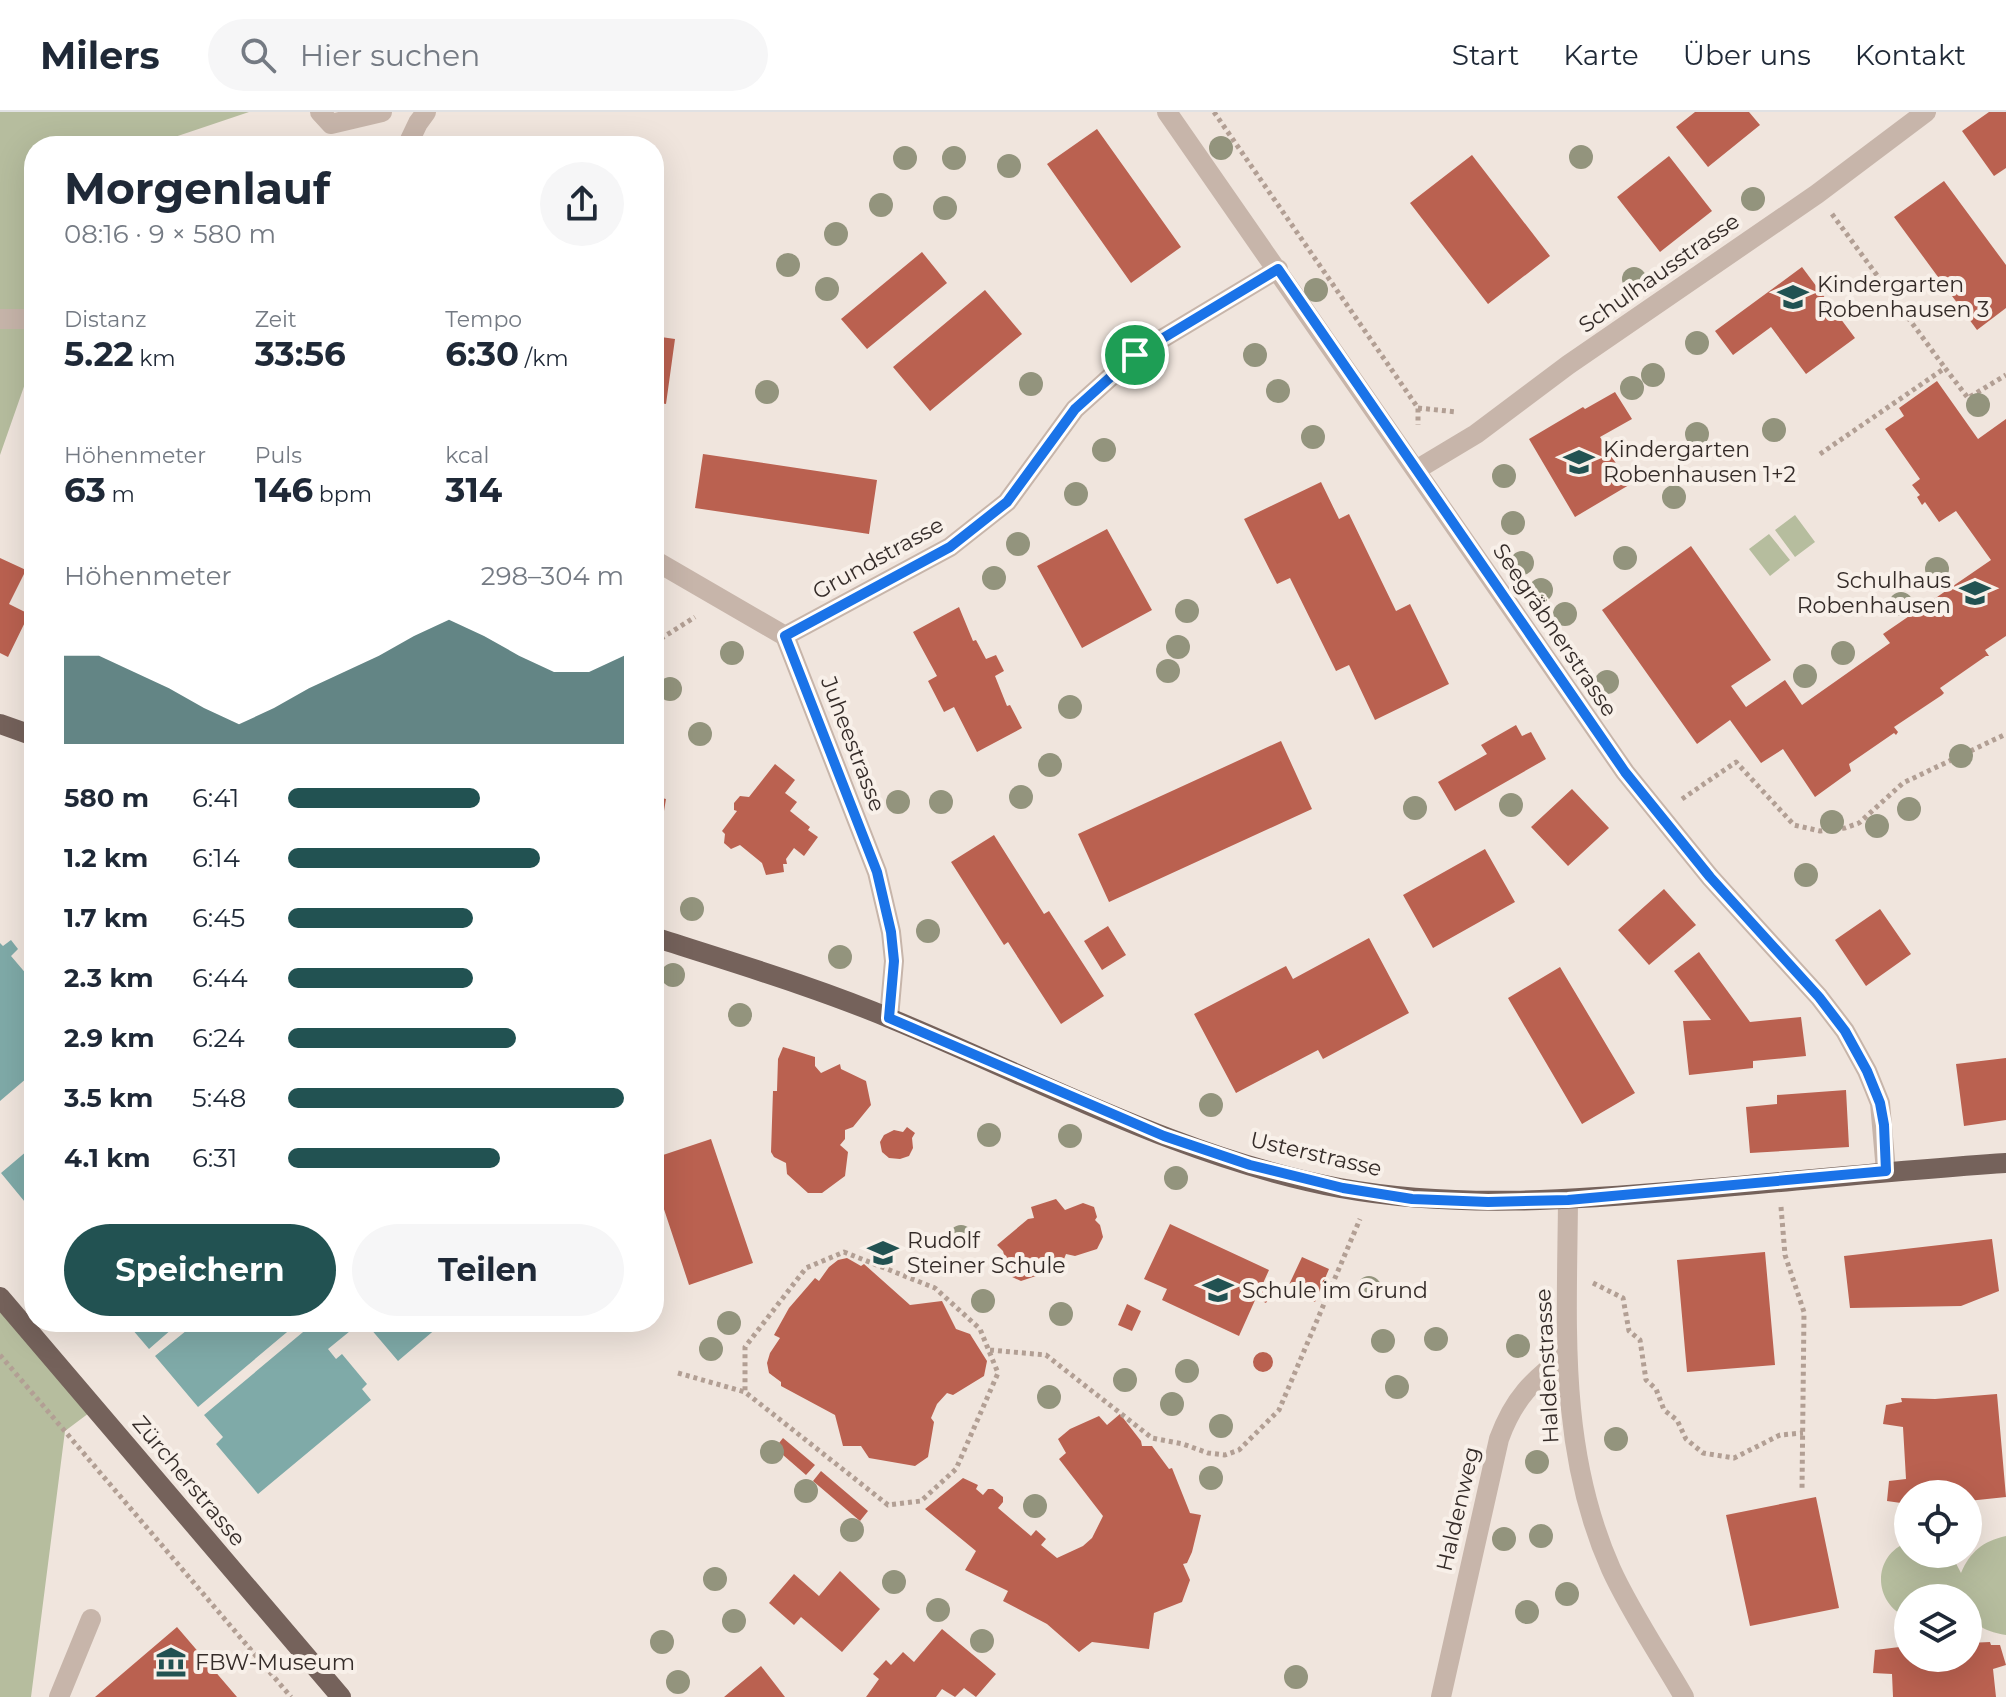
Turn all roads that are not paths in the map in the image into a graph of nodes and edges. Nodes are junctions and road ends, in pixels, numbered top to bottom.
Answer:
1 (320, 112) edge
2 (382, 112) edge
3 (426, 112) edge
4 (1167, 112) edge
5 (1926, 112) edge
6 (413, 136) edge
7 (1278, 269) junction
8 (0, 319) edge
9 (24, 319) edge
10 (1416, 470) junction
11 (664, 566) edge
12 (785, 636) junction
13 (0, 724) edge
14 (24, 732) edge
15 (664, 940) edge
16 (889, 1018) junction
17 (2006, 1163) edge
18 (1886, 1171) junction
19 (1568, 1200) junction
20 (0, 1297) edge
21 (24, 1325) edge
22 (30, 1332) edge
23 (1566, 1355) junction
24 (91, 1619) dead end
25 (59, 1697) edge
26 (341, 1697) edge
27 (1441, 1697) edge
28 (1684, 1697) edge

1 - 2 street
3 - 6 street
4 - 7 street, Seegräbnerstrasse
5 - 10 street, Schulhausstrasse
7 - 10 street, Seegräbnerstrasse
7 - 12 street, Grundstrasse
8 - 9 street
10 - 18 street, Seegräbnerstrasse
11 - 12 street
12 - 16 street, Juheestrasse
13 - 14 main road
15 - 16 main road, Usterstrasse
16 - 19 main road, Usterstrasse
17 - 18 main road, Usterstrasse
18 - 19 main road, Usterstrasse
19 - 23 street, Haldenstrasse
20 - 21 main road, Zürcherstrasse
22 - 26 main road, Zürcherstrasse
23 - 27 street, Haldenweg
23 - 28 street, Haldenstrasse
24 - 25 street

